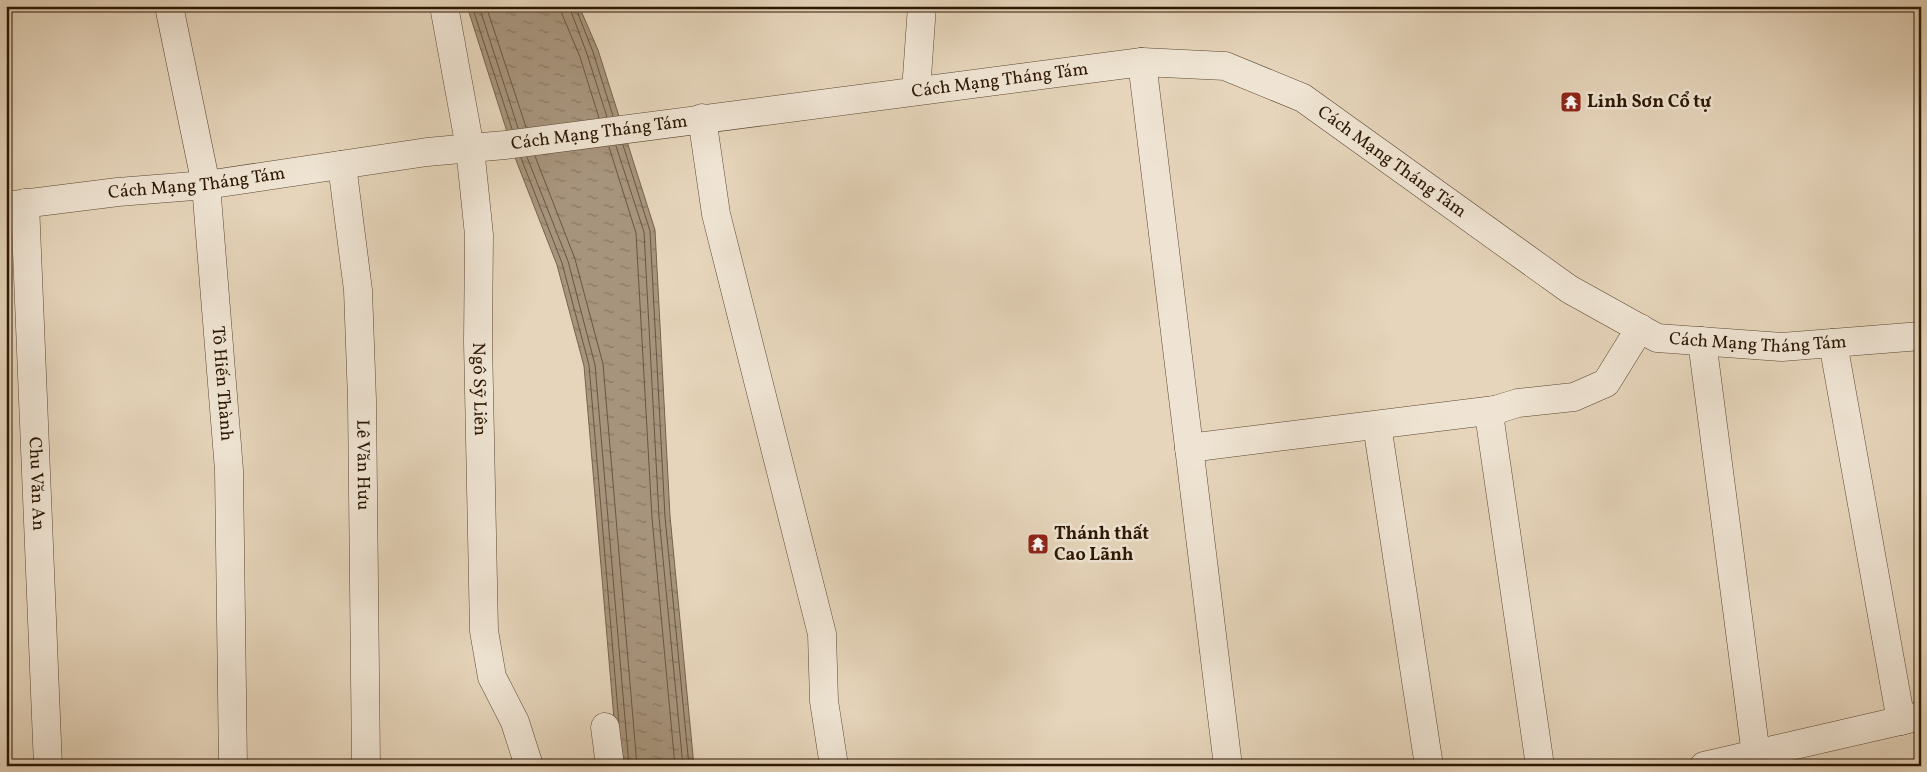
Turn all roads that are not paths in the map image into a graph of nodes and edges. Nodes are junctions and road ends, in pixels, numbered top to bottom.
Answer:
1 (169, 6) edge
2 (444, 6) edge
3 (922, 6) edge
4 (1142, 62) junction
5 (916, 91) junction
6 (691, 120) junction
7 (470, 148) junction
8 (342, 165) junction
9 (206, 185) junction
10 (16, 205) edge
11 (1640, 328) junction
12 (1921, 336) edge
13 (1702, 341) junction
14 (1833, 343) junction
15 (1495, 410) junction
16 (1377, 425) junction
17 (1189, 448) junction
18 (1911, 719) edge
19 (605, 727) dead end
20 (1756, 755) junction
21 (48, 766) edge
22 (233, 766) edge
23 (366, 766) edge
24 (529, 766) edge
25 (610, 766) edge
26 (834, 766) edge
27 (1228, 766) edge
28 (1429, 766) edge
29 (1540, 766) edge
30 (1704, 766) edge

1 - 9 street, Tô Hiến Thành
2 - 7 street, Ngô Sỹ Liên
3 - 5 street
4 - 5 street, Cách Mạng Tháng Tám
4 - 11 street, Cách Mạng Tháng Tám
4 - 17 street
5 - 6 street, Cách Mạng Tháng Tám
6 - 7 street, Cách Mạng Tháng Tám
6 - 26 street
7 - 8 street, Cách Mạng Tháng Tám
7 - 24 street, Ngô Sỹ Liên
8 - 9 street, Cách Mạng Tháng Tám
8 - 23 street, Lê Văn Hưu
9 - 10 street, Cách Mạng Tháng Tám
9 - 22 street, Tô Hiến Thành
10 - 21 street, Chu Văn An
11 - 13 street, Cách Mạng Tháng Tám
11 - 15 street
12 - 14 street, Cách Mạng Tháng Tám
13 - 14 street, Cách Mạng Tháng Tám
13 - 20 street
14 - 18 street
15 - 16 street
15 - 29 street
16 - 17 street
16 - 28 street
17 - 27 street
18 - 20 street
19 - 25 street
20 - 30 street

